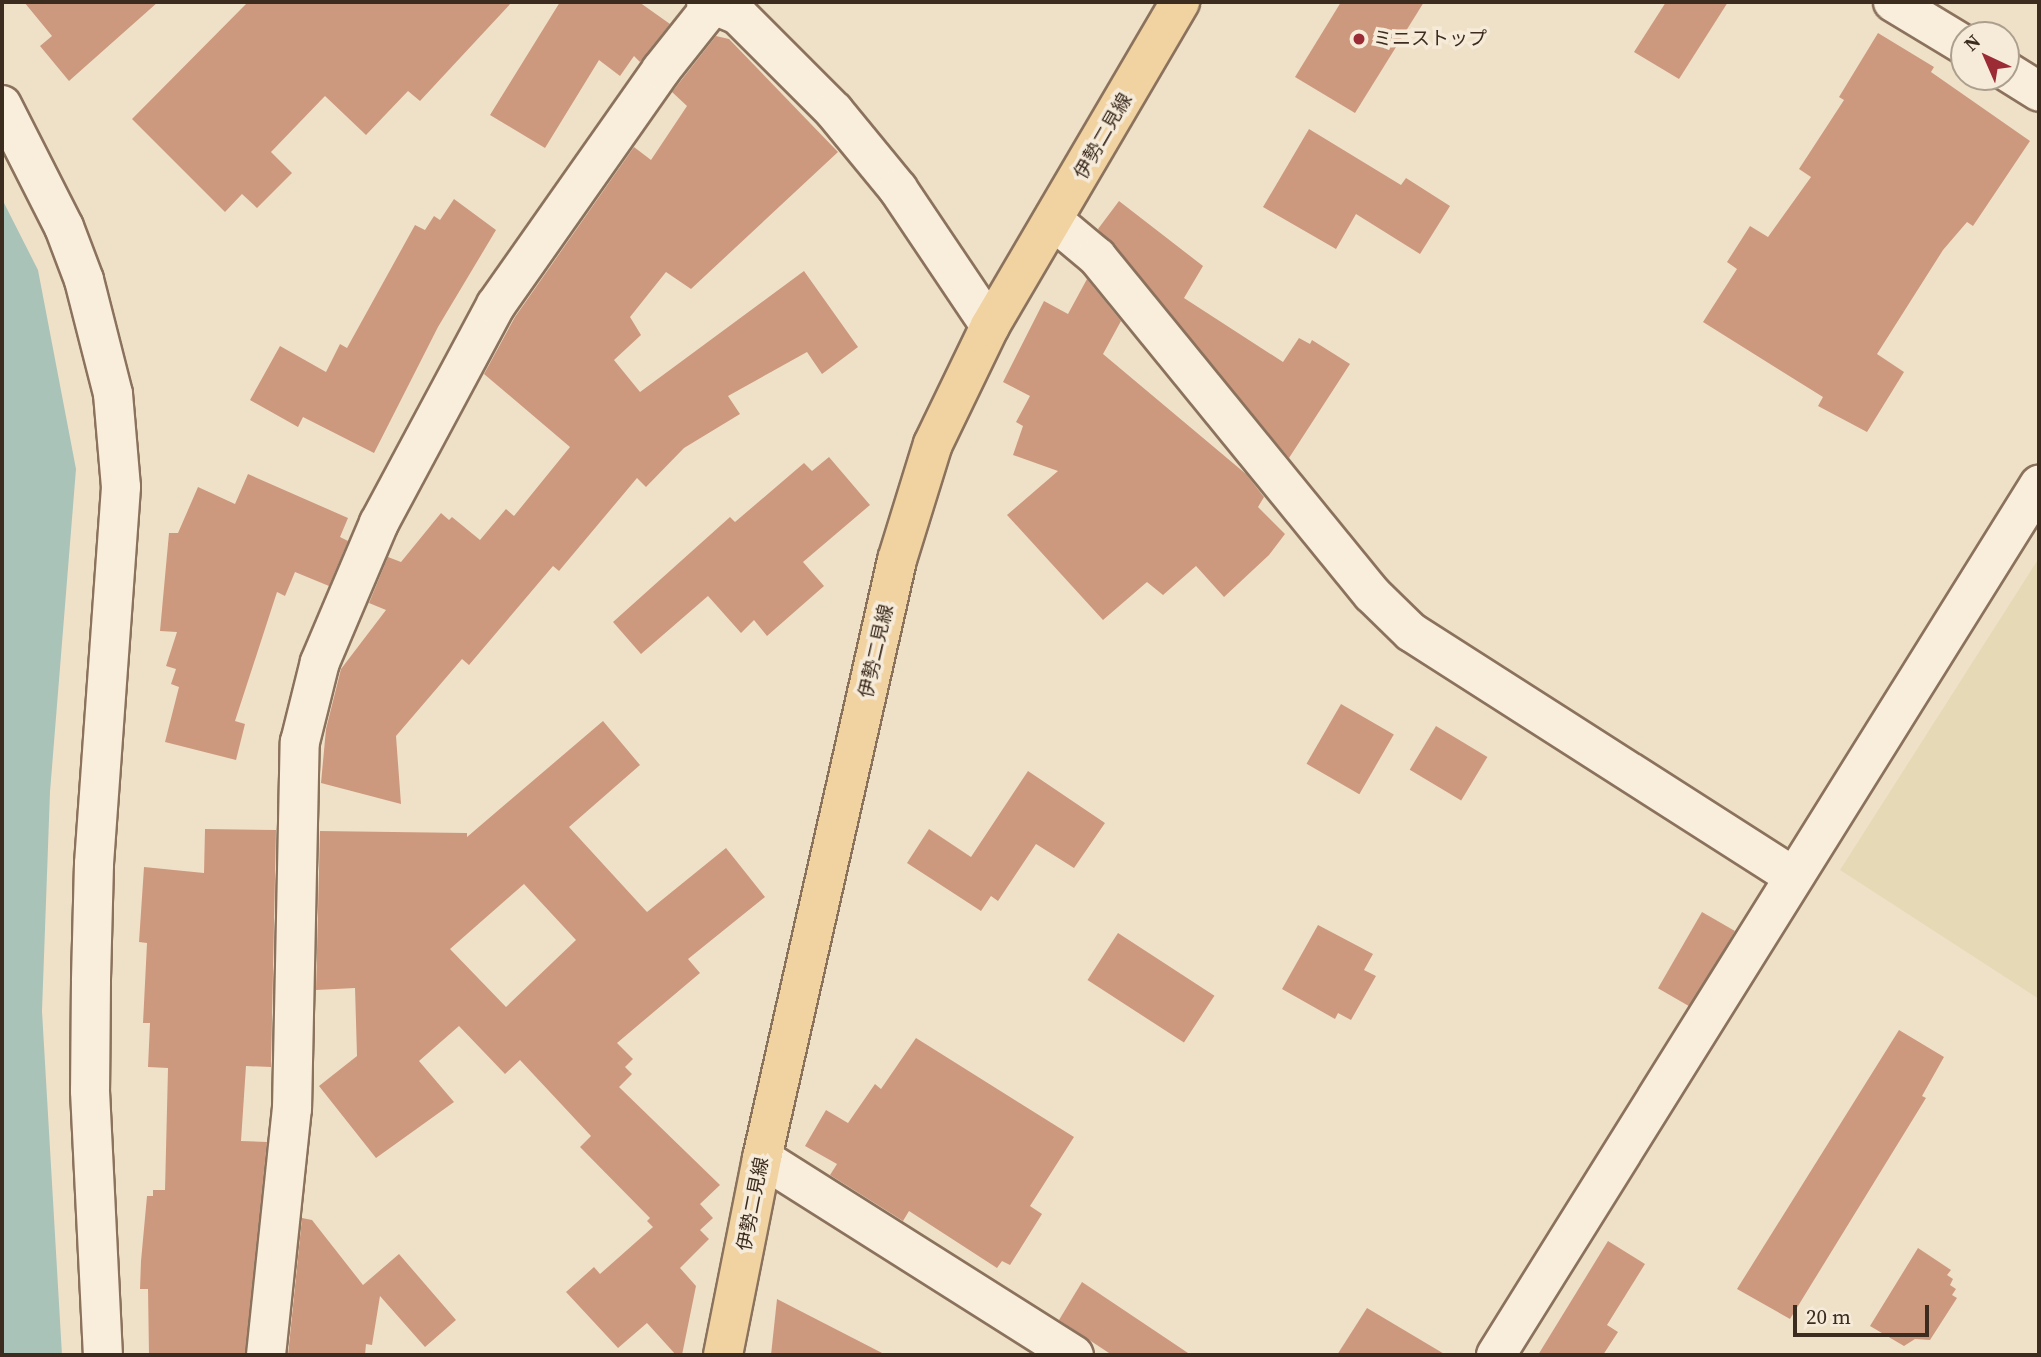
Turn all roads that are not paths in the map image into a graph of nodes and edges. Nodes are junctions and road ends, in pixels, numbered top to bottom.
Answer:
1 (1180, 2) edge
2 (1893, 2) edge
3 (711, 3) edge
4 (1950, 37) edge
5 (2020, 80) edge
6 (2039, 92) edge
7 (2, 105) edge
8 (1054, 221) junction
9 (990, 326) junction
10 (2039, 485) edge
11 (1793, 876) junction
12 (762, 1158) junction
13 (103, 1355) edge
14 (266, 1355) edge
15 (723, 1355) edge
16 (1074, 1355) edge
17 (1496, 1355) edge

1 - 8 main road, 伊勢二見線
2 - 4 street
3 - 9 street
3 - 14 street
5 - 6 street
7 - 13 street
8 - 9 main road, 伊勢二見線
8 - 11 street
9 - 12 main road, 伊勢二見線
10 - 11 street
11 - 17 street
12 - 15 main road, 伊勢二見線
12 - 16 street

